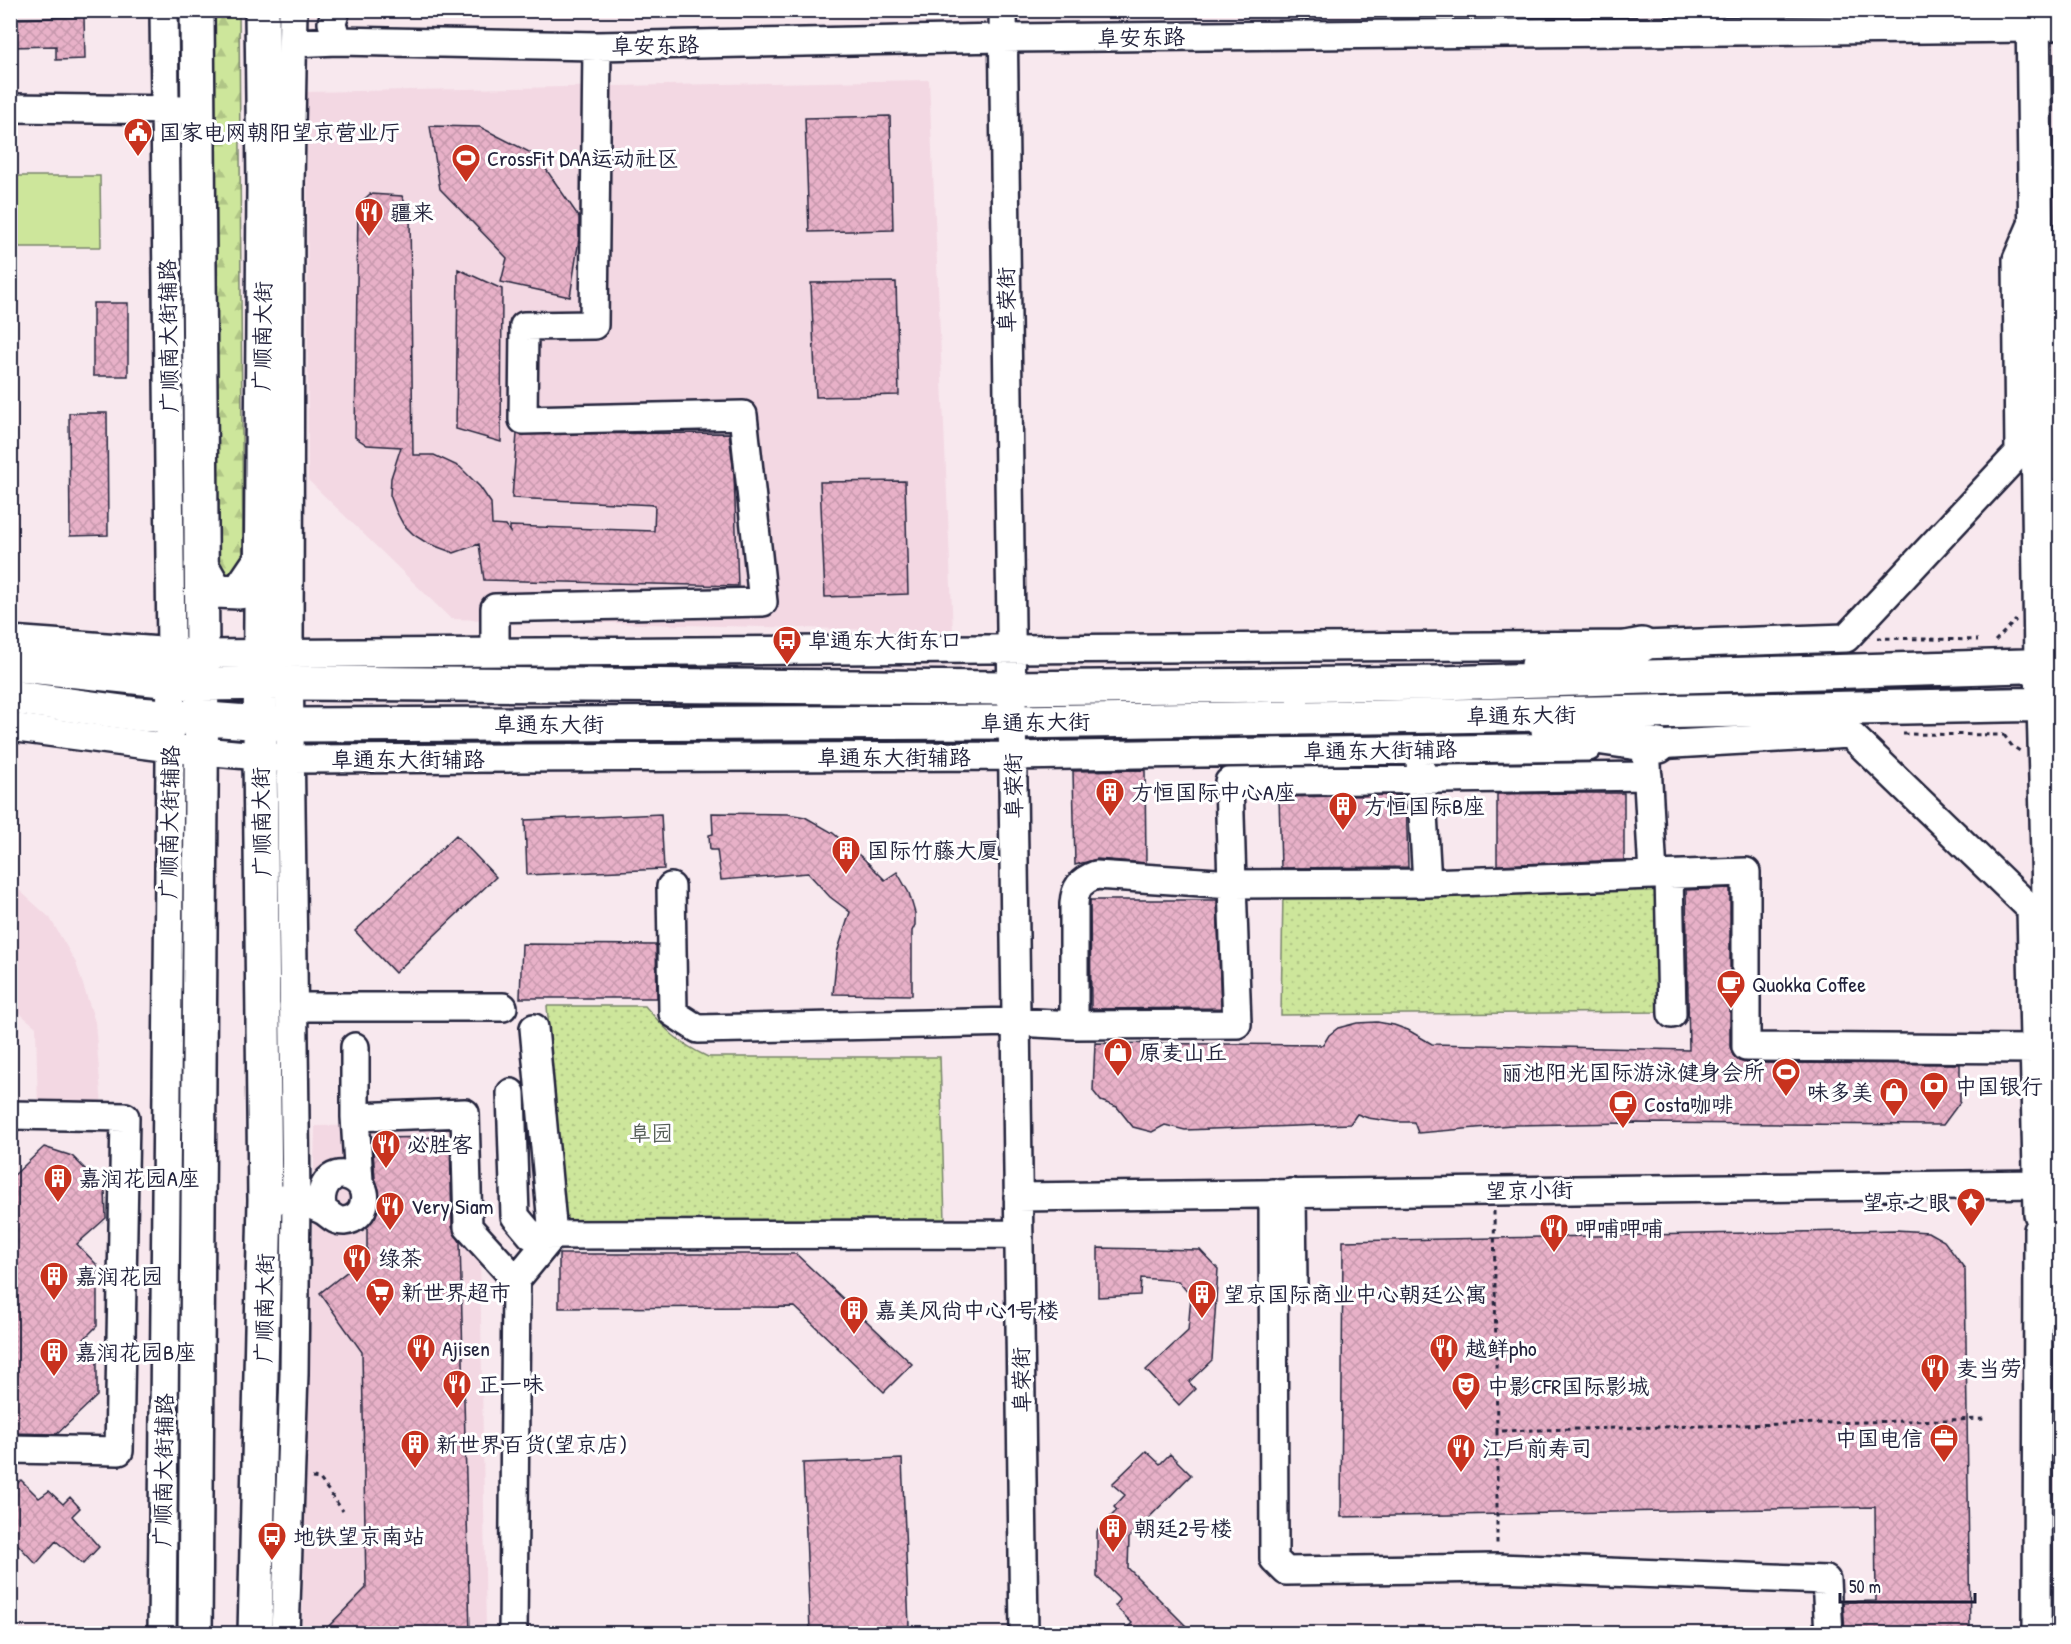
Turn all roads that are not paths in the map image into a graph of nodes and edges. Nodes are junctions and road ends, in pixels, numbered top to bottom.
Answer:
1 (165, 10) edge
2 (197, 10) edge
3 (262, 10) edge
4 (293, 10) edge
5 (336, 10) edge
6 (1003, 10) edge
7 (2043, 21) edge
8 (1002, 38) junction
9 (337, 41) junction
10 (293, 43) junction
11 (597, 46) junction
12 (10, 108) edge
13 (197, 109) junction
14 (165, 111) junction
15 (277, 186) junction
16 (2036, 215) junction
17 (260, 561) junction
18 (201, 565) junction
19 (10, 640) edge
20 (1642, 645) junction
21 (1011, 649) junction
22 (495, 652) junction
23 (10, 664) edge
24 (2051, 666) edge
25 (186, 668) junction
26 (276, 668) junction
27 (1440, 683) junction
28 (1011, 688) junction
29 (10, 697) edge
30 (2053, 704) edge
31 (1431, 717) junction
32 (1012, 722) junction
33 (10, 727) edge
34 (186, 734) junction
35 (276, 741) junction
36 (1653, 746) junction
37 (1419, 749) junction
38 (1012, 756) junction
39 (1647, 776) junction
40 (1421, 779) junction
41 (1661, 875) junction
42 (1427, 883) junction
43 (1232, 884) junction
44 (671, 887) dead end
45 (293, 1007) junction
46 (503, 1007) dead end
47 (1672, 1014) dead end
48 (1016, 1022) junction
49 (1074, 1025) junction
50 (534, 1028) dead end
51 (355, 1047) dead end
52 (2035, 1048) junction
53 (511, 1093) dead end
54 (10, 1115) edge
55 (354, 1117) junction
56 (359, 1181) junction
57 (2039, 1184) junction
58 (1291, 1193) junction
59 (1018, 1197) junction
60 (323, 1198) junction
61 (280, 1199) junction
62 (2038, 1214) junction
63 (1019, 1234) junction
64 (552, 1235) junction
65 (2060, 1274) edge
66 (516, 1280) junction
67 (1293, 1286) dead end
68 (2061, 1313) edge
69 (10, 1449) edge
70 (162, 1634) edge
71 (195, 1634) edge
72 (255, 1634) edge
73 (285, 1634) edge
74 (513, 1634) edge
75 (1024, 1634) edge
76 (1829, 1634) edge
77 (2037, 1634) edge

1 - 14 street, 广顺南大街辅路
2 - 13 main road
3 - 15 main road, 广顺南大街
4 - 10 street
5 - 9 street
6 - 8 street, 阜荣街
7 - 8 street, 阜安东路
7 - 16 main road
8 - 11 street, 阜安东路
8 - 21 street, 阜荣街
9 - 10 street, 阜安东路
9 - 11 street, 阜安东路
10 - 15 street
11 - 22 street
12 - 14 street
13 - 14 street
13 - 18 main road
14 - 25 street, 广顺南大街辅路
15 - 17 main road, 广顺南大街
15 - 26 street
16 - 20 street
16 - 24 main road
17 - 18 main road
17 - 26 main road, 广顺南大街
18 - 25 main road
19 - 25 street
20 - 21 street
20 - 27 main road
21 - 22 street
21 - 28 street, 阜荣街
22 - 26 street
23 - 25 main road, 阜通东大街
24 - 27 main road, 阜通东大街
24 - 30 main road
25 - 26 main road, 阜通东大街
25 - 34 main road
26 - 28 main road, 阜通东大街
26 - 35 main road, 广顺南大街
27 - 28 main road, 阜通东大街
28 - 32 street, 阜荣街
29 - 34 main road, 阜通东大街
30 - 31 main road, 阜通东大街
30 - 65 main road
31 - 32 main road, 阜通东大街
31 - 36 main road
31 - 37 street
32 - 35 main road, 阜通东大街
32 - 38 street, 阜荣街
33 - 34 street
34 - 35 main road, 阜通东大街
34 - 70 street, 广顺南大街辅路
34 - 71 main road
35 - 38 street, 阜通东大街辅路
35 - 45 street
35 - 61 main road, 广顺南大街
36 - 37 street, 阜通东大街辅路
36 - 39 street
36 - 52 street, 阜通东大街辅路
37 - 38 street, 阜通东大街辅路
37 - 40 street
38 - 48 street, 阜荣街
39 - 40 street
39 - 41 street
40 - 42 street
40 - 43 street
41 - 42 street
41 - 47 street
41 - 52 street
42 - 43 street
43 - 49 street
43 - 49 street
44 - 48 street
45 - 46 street
45 - 61 street
48 - 49 street
48 - 59 street, 阜荣街
50 - 64 street
51 - 55 street
52 - 57 street
53 - 64 street
54 - 69 street
55 - 56 street
55 - 66 street
56 - 60 street
56 - 60 street
57 - 58 street, 望京小街
57 - 62 street
58 - 59 street, 望京小街
58 - 67 street
58 - 76 street
59 - 63 street, 阜荣街
60 - 61 street
61 - 72 main road, 广顺南大街
61 - 73 street
62 - 65 street
62 - 77 street
63 - 64 street
63 - 75 street, 阜荣街
64 - 66 street
65 - 68 main road
66 - 74 street

